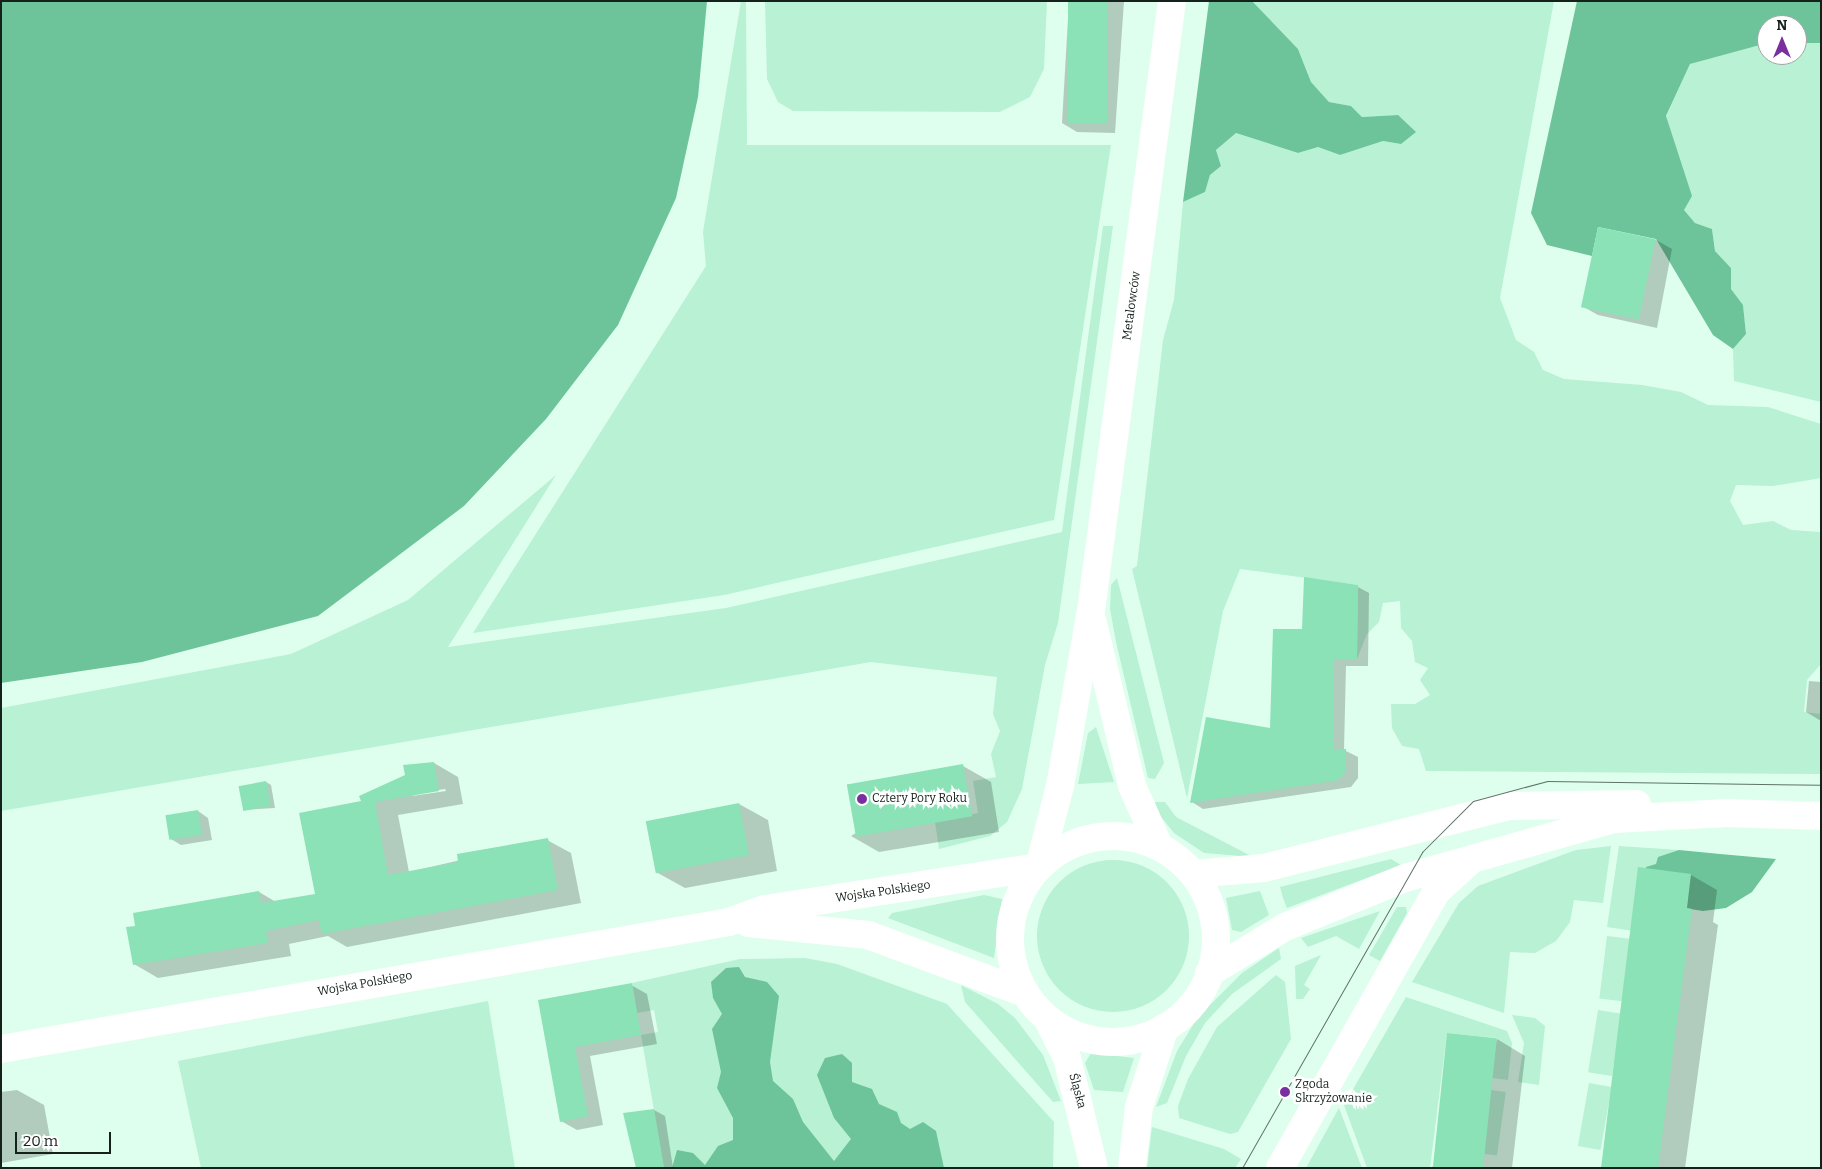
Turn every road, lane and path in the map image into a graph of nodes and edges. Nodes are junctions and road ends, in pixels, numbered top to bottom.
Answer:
1 (1172, 1) edge
2 (1091, 612) junction
3 (1727, 813) junction
4 (1821, 816) edge
5 (1159, 846) junction
6 (1489, 851) junction
7 (1039, 867) junction
8 (1194, 874) junction
9 (729, 922) junction
10 (1210, 973) junction
11 (1025, 993) junction
12 (1047, 1018) junction
13 (1165, 1027) junction
14 (1, 1049) edge
15 (1094, 1168) edge
16 (1132, 1168) edge
17 (1280, 1168) edge

1 - 2 street, Metalowców
2 - 5 street
2 - 7 street, Metalowców
3 - 4 street
3 - 6 street
3 - 8 street
5 - 7 street
5 - 8 street
6 - 10 street
6 - 17 street
7 - 9 street, Wojska Polskiego
7 - 11 street
8 - 10 street
9 - 11 street, Wojska Polskiego
9 - 14 street, Wojska Polskiego
10 - 13 street
11 - 12 street
12 - 13 street
12 - 15 street, Śląska
13 - 16 street

